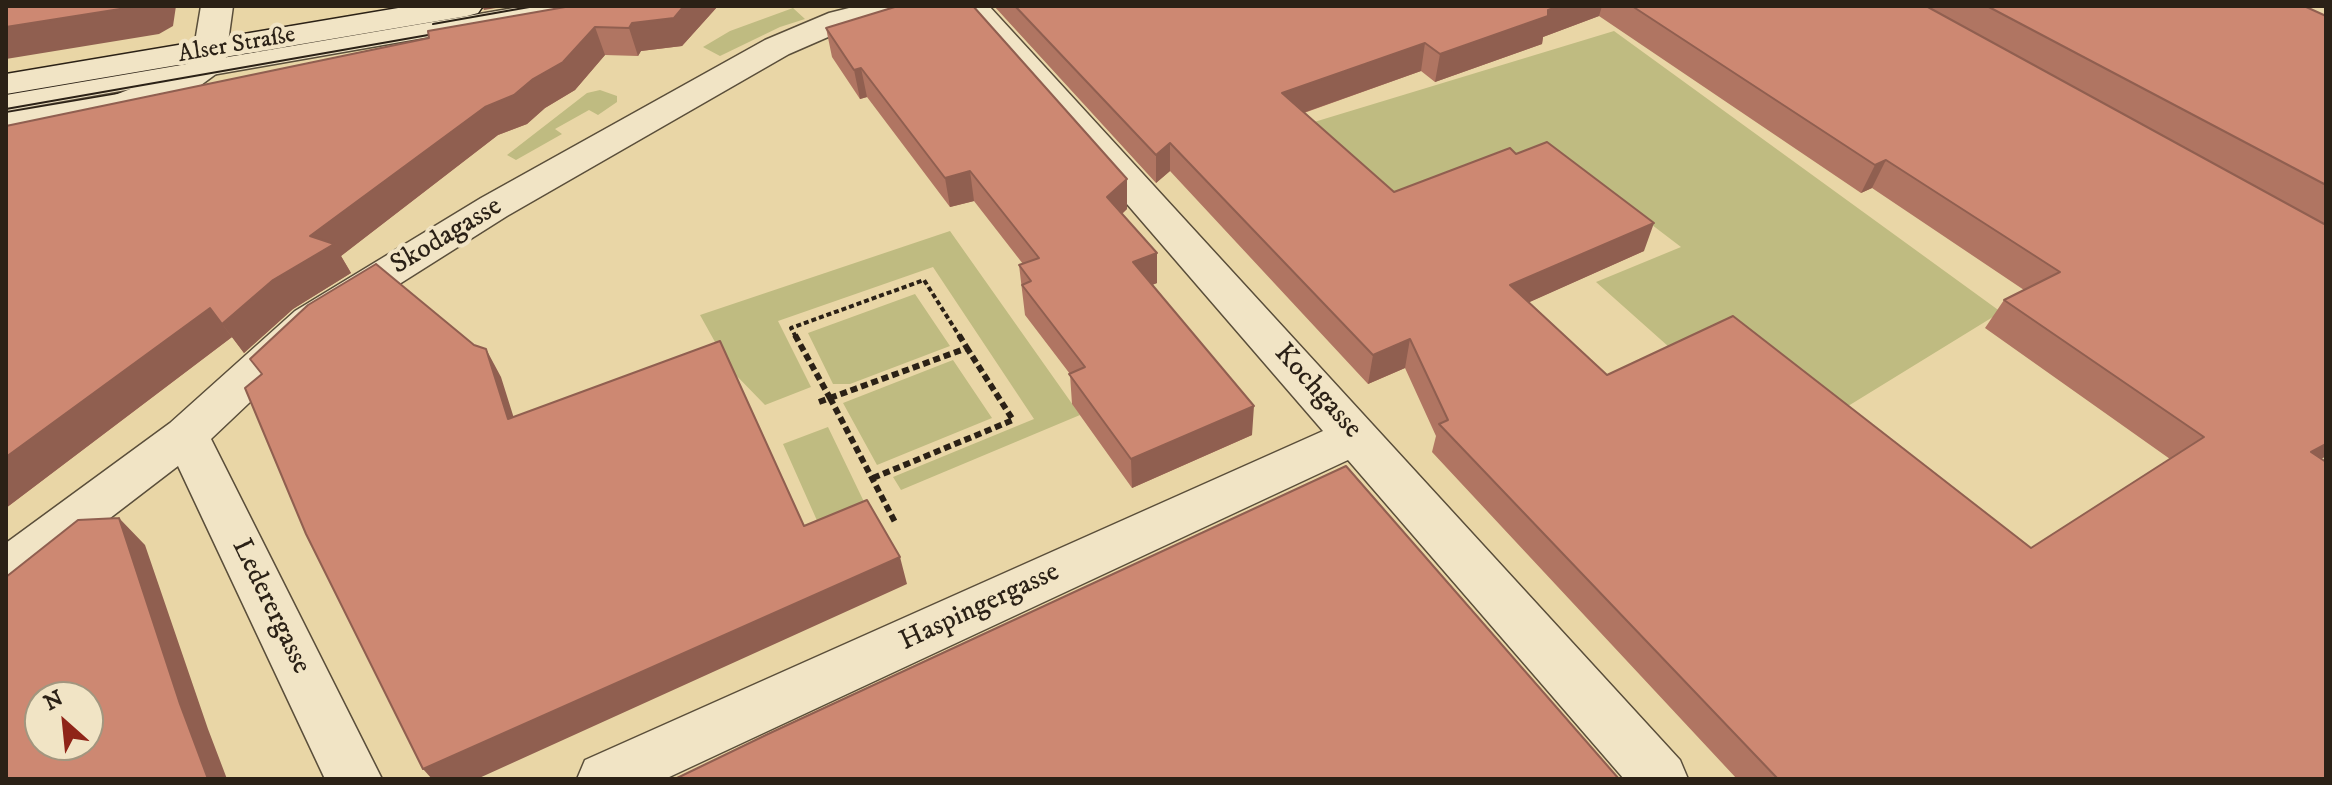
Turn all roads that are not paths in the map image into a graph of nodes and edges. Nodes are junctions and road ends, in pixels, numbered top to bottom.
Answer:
1 (217, 6) edge
2 (467, 6) edge
3 (895, 6) edge
4 (972, 6) edge
5 (577, 12) edge
6 (205, 61) junction
7 (6, 84) edge
8 (127, 102) junction
9 (6, 103) edge
10 (6, 124) edge
11 (186, 435) junction
12 (1356, 436) junction
13 (6, 570) edge
14 (354, 779) edge
15 (605, 779) edge
16 (1660, 779) edge

1 - 6 street
2 - 6 street, Alser Straße
3 - 11 street, Skodagasse
4 - 12 street, Kochgasse
5 - 6 lane
5 - 8 street, Alser Straße
6 - 7 street, Alser Straße
6 - 8 street
6 - 9 lane
8 - 10 street, Alser Straße
11 - 13 street, Skodagasse
11 - 14 street, Lederergasse
12 - 15 street, Haspingergasse
12 - 16 street, Kochgasse

